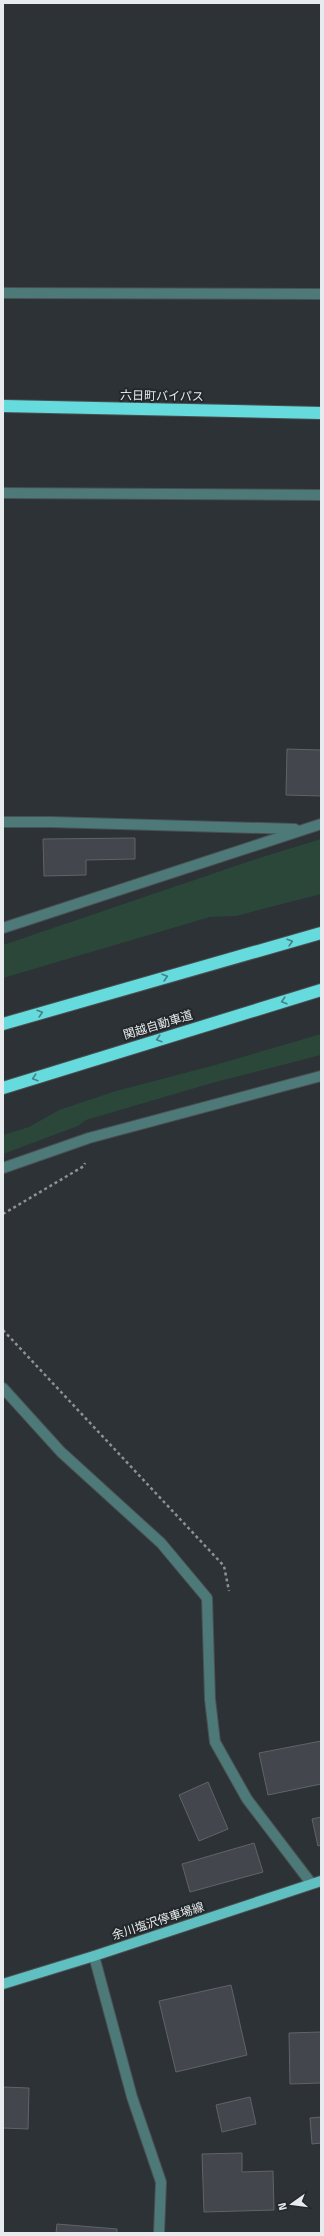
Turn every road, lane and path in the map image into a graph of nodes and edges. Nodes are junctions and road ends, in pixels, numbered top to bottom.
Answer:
1 (3, 293) edge
2 (321, 294) edge
3 (3, 406) edge
4 (321, 413) edge
5 (3, 493) edge
6 (321, 495) edge
7 (3, 822) edge
8 (321, 824) edge
9 (302, 830) junction
10 (3, 928) edge
11 (321, 933) edge
12 (321, 990) edge
13 (3, 1024) edge
14 (321, 1076) edge
15 (3, 1088) edge
16 (90, 1138) junction
17 (3, 1168) edge
18 (3, 1214) edge
19 (3, 1330) edge
20 (3, 1388) edge
21 (207, 1598) junction
22 (316, 1882) edge
23 (94, 1956) junction
24 (3, 1984) edge
25 (159, 2233) edge

1 - 2 street
3 - 4 highway, 六日町バイパス
5 - 6 street
7 - 9 street
8 - 9 street
9 - 10 street
13 -> 11 highway
12 -> 15 highway, 関越自動車道
14 - 16 street
16 - 17 street
16 - 18 path
19 - 21 path
20 - 21 street
21 - 22 street
22 - 23 main road, 余川塩沢停車場線
23 - 24 main road, 余川塩沢停車場線
23 - 25 street

